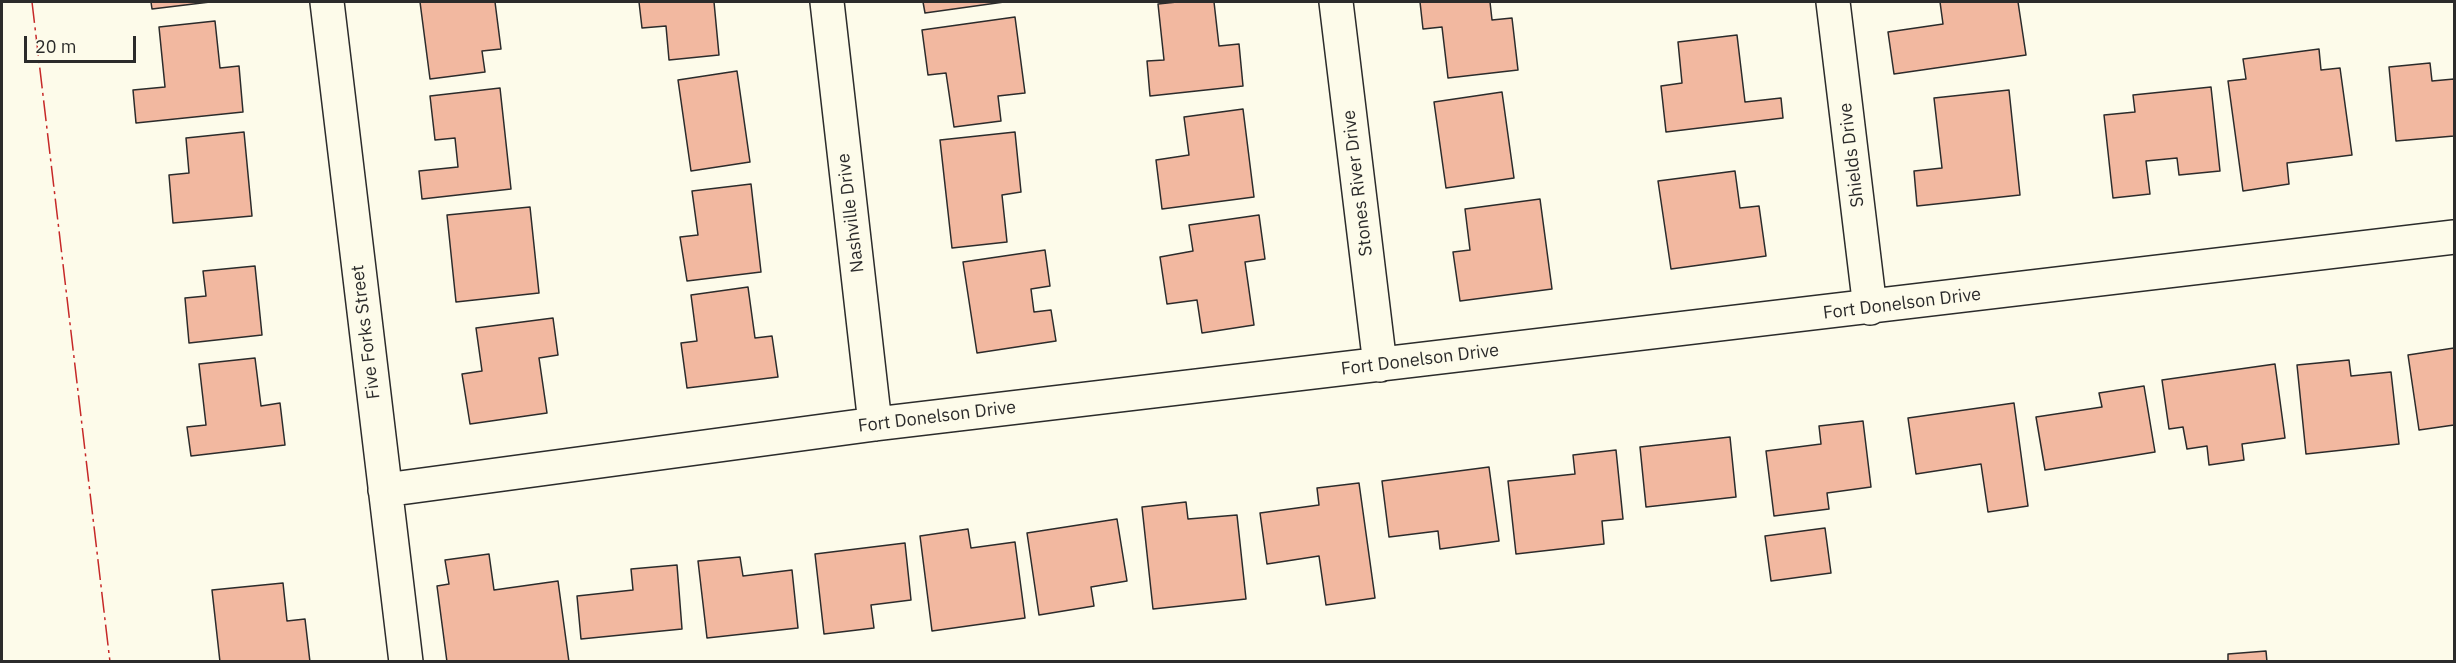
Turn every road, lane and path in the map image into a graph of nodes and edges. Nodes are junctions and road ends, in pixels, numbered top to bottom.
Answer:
1 (327, 2) edge
2 (827, 2) edge
3 (1336, 2) edge
4 (1833, 2) edge
5 (2454, 237) edge
6 (1870, 308) junction
7 (1380, 365) junction
8 (875, 424) junction
9 (385, 490) junction
10 (406, 662) edge

1 - 9 street, Five Forks Street
2 - 8 street, Nashville Drive
3 - 7 street, Stones River Drive
4 - 6 street, Shields Drive
5 - 6 street, Fort Donelson Drive
6 - 7 street, Fort Donelson Drive
7 - 8 street, Fort Donelson Drive
8 - 9 street, Fort Donelson Drive
9 - 10 street, Five Forks Street

